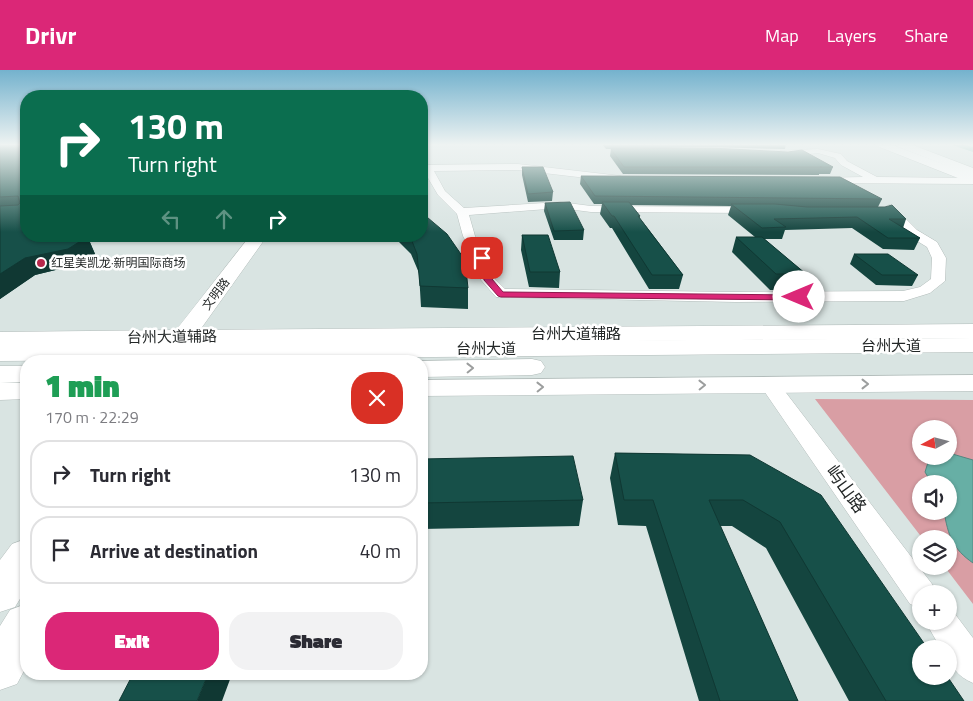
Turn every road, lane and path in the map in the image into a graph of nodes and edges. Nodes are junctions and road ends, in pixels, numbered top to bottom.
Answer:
1 (429, 173) edge
2 (568, 173) edge
3 (864, 173) edge
4 (956, 173) edge
5 (631, 179) edge
6 (809, 180) edge
7 (848, 180) junction
8 (876, 180) junction
9 (973, 180) edge
10 (865, 191) edge
11 (883, 208) edge
12 (762, 210) edge
13 (462, 212) junction
14 (255, 242) edge
15 (272, 242) edge
16 (246, 283) junction
17 (224, 284) junction
18 (973, 331) edge
19 (208, 336) junction
20 (0, 339) edge
21 (178, 344) junction
22 (973, 345) edge
23 (0, 353) edge
24 (973, 362) edge
25 (428, 369) edge
26 (0, 374) edge
27 (20, 374) edge
28 (973, 383) edge
29 (770, 385) junction
30 (428, 388) edge
31 (0, 391) edge
32 (20, 391) edge
33 (20, 564) edge
34 (914, 585) edge
35 (0, 592) edge
36 (947, 630) edge
37 (20, 635) edge
38 (973, 666) edge
39 (0, 667) edge

1 - 13 street
2 - 5 street
3 - 8 street
4 - 9 main road
6 - 7 street
7 - 8 street
7 - 10 street
8 - 9 street
11 - 13 street
12 - 13 street
14 - 17 main road, 文明路
15 - 16 main road, 文明路
16 - 17 main road
16 - 19 main road, 文明路
17 - 21 main road, 文明路
18 - 19 main road, 台州大道辅路
19 - 21 main road, 台州大道辅路
20 - 21 main road, 台州大道辅路
21 - 22 main road, 台州大道
21 - 23 main road, 台州大道
25 -> 24 main road, 台州大道
26 - 27 main road
29 -> 28 main road
30 -> 29 main road
29 - 34 street, 屿山路
31 - 32 main road
33 - 35 main road
36 - 38 street
37 - 39 main road

